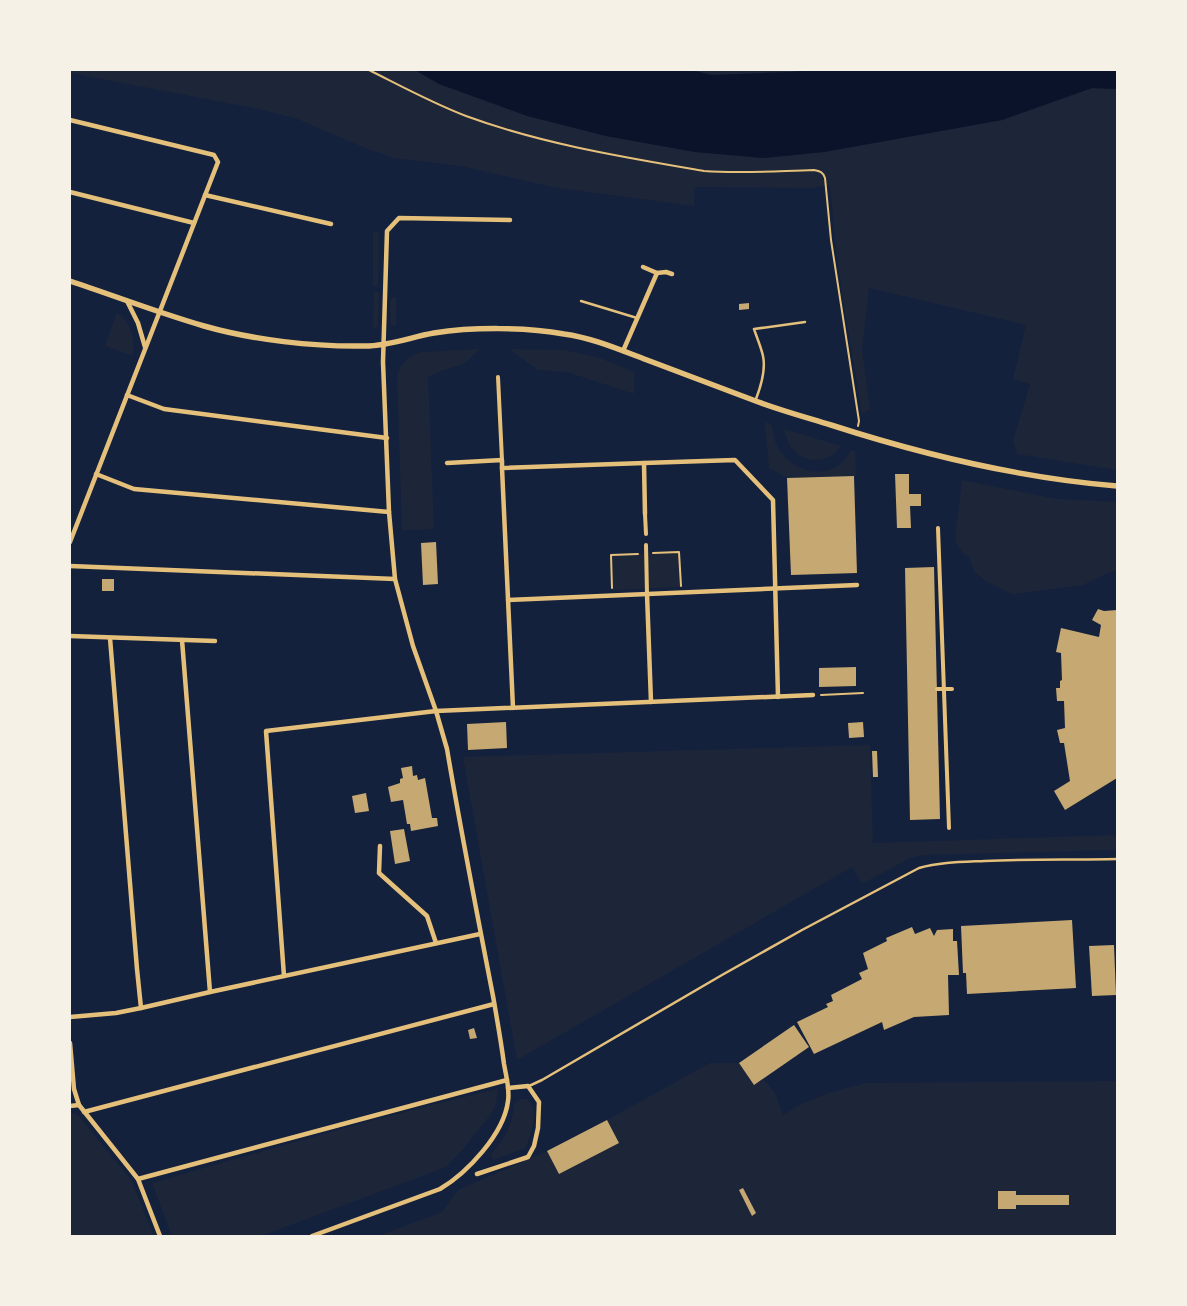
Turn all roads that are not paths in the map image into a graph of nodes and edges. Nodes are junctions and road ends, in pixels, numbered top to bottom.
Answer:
1 (70, 120) edge
2 (70, 192) edge
3 (205, 195) junction
4 (510, 220) dead end
5 (194, 223) junction
6 (331, 224) dead end
7 (643, 267) dead end
8 (657, 273) junction
9 (672, 274) dead end
10 (70, 281) edge
11 (581, 300) dead end
12 (127, 301) junction
13 (159, 311) junction
14 (637, 318) junction
15 (805, 322) dead end
16 (383, 344) junction
17 (145, 347) junction
18 (623, 351) junction
19 (498, 377) dead end
20 (127, 395) junction
21 (755, 401) junction
22 (387, 438) junction
23 (502, 460) junction
24 (448, 463) dead end
25 (644, 463) junction
26 (502, 468) junction
27 (96, 474) junction
28 (1117, 486) edge
29 (389, 512) junction
30 (645, 514) joint
31 (938, 528) dead end
32 (646, 534) dead end
33 (70, 542) edge
34 (646, 545) dead end
35 (70, 566) edge
36 (395, 579) junction
37 (857, 585) dead end
38 (775, 589) junction
39 (647, 594) junction
40 (508, 600) junction
41 (70, 636) edge
42 (110, 638) junction
43 (182, 640) junction
44 (216, 640) dead end
45 (944, 689) junction
46 (952, 689) dead end
47 (937, 690) dead end
48 (813, 695) road end
49 (778, 697) junction
50 (651, 702) junction
51 (513, 708) junction
52 (436, 711) junction
53 (949, 828) dead end
54 (380, 846) dead end
55 (1117, 859) edge
56 (480, 934) junction
57 (436, 943) junction
58 (284, 976) junction
59 (210, 992) junction
60 (494, 1004) junction
61 (141, 1008) junction
62 (70, 1017) edge
63 (70, 1043) edge
64 (507, 1080) junction
65 (528, 1086) junction
66 (508, 1088) junction
67 (79, 1105) junction
68 (70, 1106) edge
69 (84, 1112) junction
70 (477, 1174) dead end
71 (138, 1179) junction
72 (160, 1236) edge
73 (312, 1236) edge

1 - 3 street
2 - 5 street
3 - 5 street
3 - 6 street
4 - 16 street
5 - 13 street
7 - 8 street
8 - 9 street
8 - 14 street
10 - 12 street
11 - 14 lane
12 - 13 street
12 - 17 street
13 - 16 street
13 - 17 street
14 - 18 street
15 - 21 lane
16 - 18 street
16 - 22 street
17 - 20 street
18 - 21 street
19 - 23 street
20 - 22 street
20 - 27 street
21 - 28 street
22 - 29 street
23 - 24 street
23 - 26 street
25 - 26 street
25 - 30 street
25 - 38 street
26 - 40 street
27 - 29 street
27 - 33 street
29 - 36 street
30 - 32 street
31 - 45 street
34 - 39 street
35 - 36 street
36 - 52 street
37 - 38 street
38 - 39 street
38 - 49 street
39 - 40 street
39 - 50 street
40 - 51 street
41 - 42 street
42 - 43 street
42 - 61 street
43 - 44 street
43 - 59 street
45 - 46 street
45 - 47 street
45 - 53 street
48 - 49 street
49 - 50 street
50 - 51 street
51 - 52 street
52 - 56 street
52 - 58 street
54 - 57 street
55 - 65 lane
56 - 57 street
56 - 60 street
57 - 58 street
58 - 59 street
59 - 61 street
60 - 64 street
60 - 69 street
61 - 62 street
63 - 67 street
64 - 66 street
64 - 71 street
65 - 66 street
65 - 70 street
66 - 73 street
67 - 68 street
67 - 69 street
69 - 71 street
71 - 72 street

